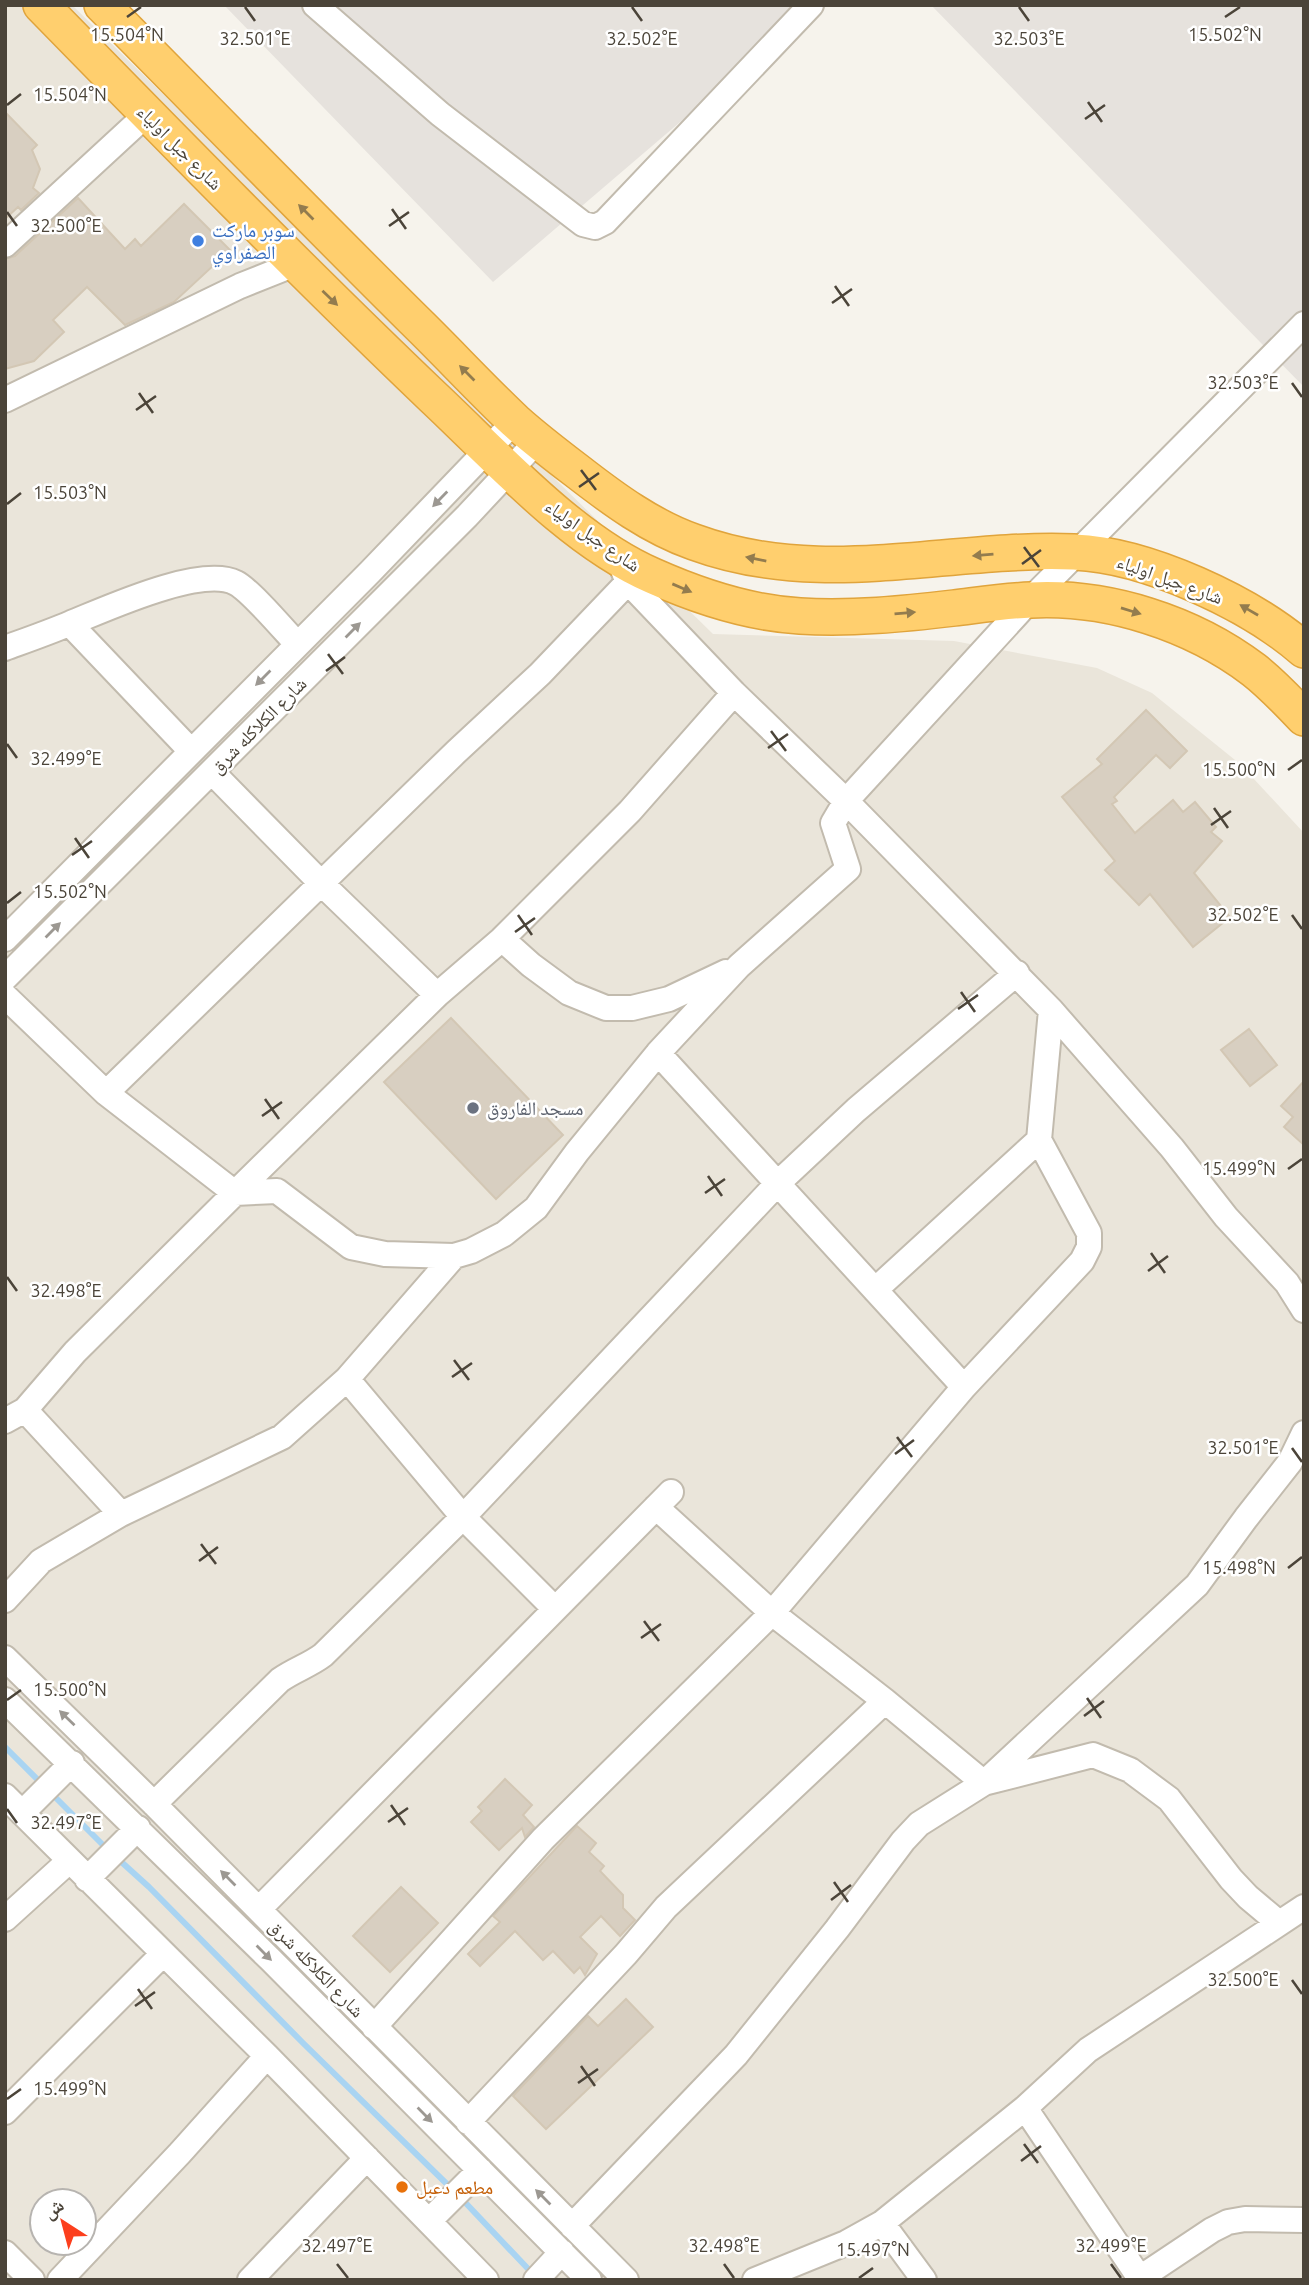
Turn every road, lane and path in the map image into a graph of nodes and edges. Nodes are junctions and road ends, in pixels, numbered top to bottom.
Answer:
1 (41, 5) edge
2 (102, 5) edge
3 (315, 5) edge
4 (811, 5) edge
5 (147, 114) junction
6 (5, 245) edge
7 (295, 264) junction
8 (1304, 324) edge
9 (5, 400) edge
10 (527, 430) junction
11 (498, 460) junction
12 (1078, 552) junction
13 (623, 570) junction
14 (1030, 600) junction
15 (70, 624) junction
16 (298, 644) junction
17 (5, 648) edge
18 (1304, 650) edge
19 (734, 693) junction
20 (1304, 718) edge
21 (191, 751) junction
22 (212, 772) junction
23 (846, 801) junction
24 (321, 883) junction
25 (5, 939) edge
26 (502, 939) junction
27 (739, 966) junction
28 (1017, 973) junction
29 (5, 978) edge
30 (437, 995) junction
31 (5, 996) edge
32 (1051, 1010) junction
33 (657, 1054) junction
34 (106, 1093) junction
35 (1039, 1140) junction
36 (777, 1184) junction
37 (234, 1193) junction
38 (454, 1256) junction
39 (875, 1290) junction
40 (1304, 1310) edge
41 (347, 1379) junction
42 (964, 1387) junction
43 (15, 1416) edge
44 (1304, 1433) edge
45 (121, 1514) junction
46 (463, 1517) junction
47 (5, 1600) edge
48 (555, 1609) junction
49 (772, 1613) junction
50 (5, 1658) edge
51 (5, 1700) edge
52 (885, 1701) junction
53 (72, 1763) junction
54 (984, 1783) junction
55 (14, 1804) edge
56 (154, 1804) junction
57 (138, 1828) junction
58 (78, 1870) junction
59 (1304, 1907) edge
60 (259, 1909) junction
61 (5, 1919) edge
62 (1279, 1923) junction
63 (163, 1954) junction
64 (374, 2027) junction
65 (267, 2056) junction
66 (8, 2105) edge
67 (1025, 2108) junction
68 (468, 2122) junction
69 (367, 2158) junction
70 (480, 2170) junction
71 (1304, 2220) edge
72 (429, 2221) junction
73 (882, 2223) junction
74 (572, 2226) junction
75 (562, 2252) junction
76 (5, 2253) edge
77 (1139, 2279) edge
78 (32, 2280) edge
79 (60, 2280) edge
80 (250, 2280) edge
81 (486, 2280) edge
82 (536, 2280) edge
83 (589, 2280) edge
84 (626, 2280) edge
85 (755, 2280) edge
86 (924, 2280) edge

1 - 5 highway, شارع جبل اولياء
10 -> 2 highway, شارع جبل اولياء
3 - 4 street
5 - 6 street
5 - 7 highway, شارع جبل اولياء
7 - 9 street
7 -> 11 highway, شارع جبل اولياء
8 - 12 street
10 - 11 street
12 -> 10 highway, شارع جبل اولياء
11 - 13 highway, شارع جبل اولياء
11 -> 16 street, شارع الكلاكله شرق
22 -> 11 street, شارع الكلاكله شرق
12 - 14 street
18 -> 12 highway, شارع جبل اولياء
13 -> 14 highway, شارع جبل اولياء
13 - 19 street
13 - 24 street
14 -> 20 highway, شارع جبل اولياء
14 - 23 street
15 - 16 street
15 - 17 street
15 - 21 street
16 -> 21 street, شارع الكلاكله شرق
19 - 23 street
19 - 26 street
21 - 25 street, شارع الكلاكله شرق
22 - 24 street
29 -> 22 street, شارع الكلاكله شرق
23 - 27 street
23 - 28 street
24 - 30 street
24 - 34 street
26 - 27 street
26 - 30 street
27 - 33 street
28 - 32 street
28 - 36 street
30 - 37 street
31 - 34 street
32 - 35 street
32 - 40 street
33 - 36 street
33 - 38 street
34 - 37 street
35 - 39 street
35 - 42 street
36 - 39 street
36 - 46 street
37 - 38 street
37 - 43 street
38 - 41 street
39 - 42 street
41 - 45 street
41 - 46 street
42 - 49 street
43 - 45 street
44 - 54 street
45 - 47 street
46 - 48 street
46 - 56 street
48 - 49 street
48 - 60 street
49 - 52 street
49 - 64 street
56 -> 50 street, شارع الكلاكله شرق
51 - 53 street, شارع الكلاكله شرق
52 - 54 street
52 - 68 street
53 - 55 street
53 - 57 street, شارع الكلاكله شرق
54 - 62 street
54 - 74 street
55 - 58 street
60 -> 56 street, شارع الكلاكله شرق
57 - 58 street
57 -> 70 street, شارع الكلاكله شرق
58 - 61 street
58 - 63 street
59 - 62 street
60 - 64 street, شارع الكلاكله شرق
62 - 67 street
63 - 65 street
63 - 66 street
64 - 68 street, شارع الكلاكله شرق
65 - 69 street
65 - 79 street
67 - 73 street
67 - 77 street
74 -> 68 street, شارع الكلاكله شرق
69 - 72 street
69 - 80 street
70 - 72 street
70 - 75 street, شارع الكلاكله شرق
71 - 77 street
72 - 81 street
73 - 85 street
73 - 86 street
74 - 84 street, شارع الكلاكله شرق
75 - 82 street
75 - 83 street, شارع الكلاكله شرق
76 - 78 street

